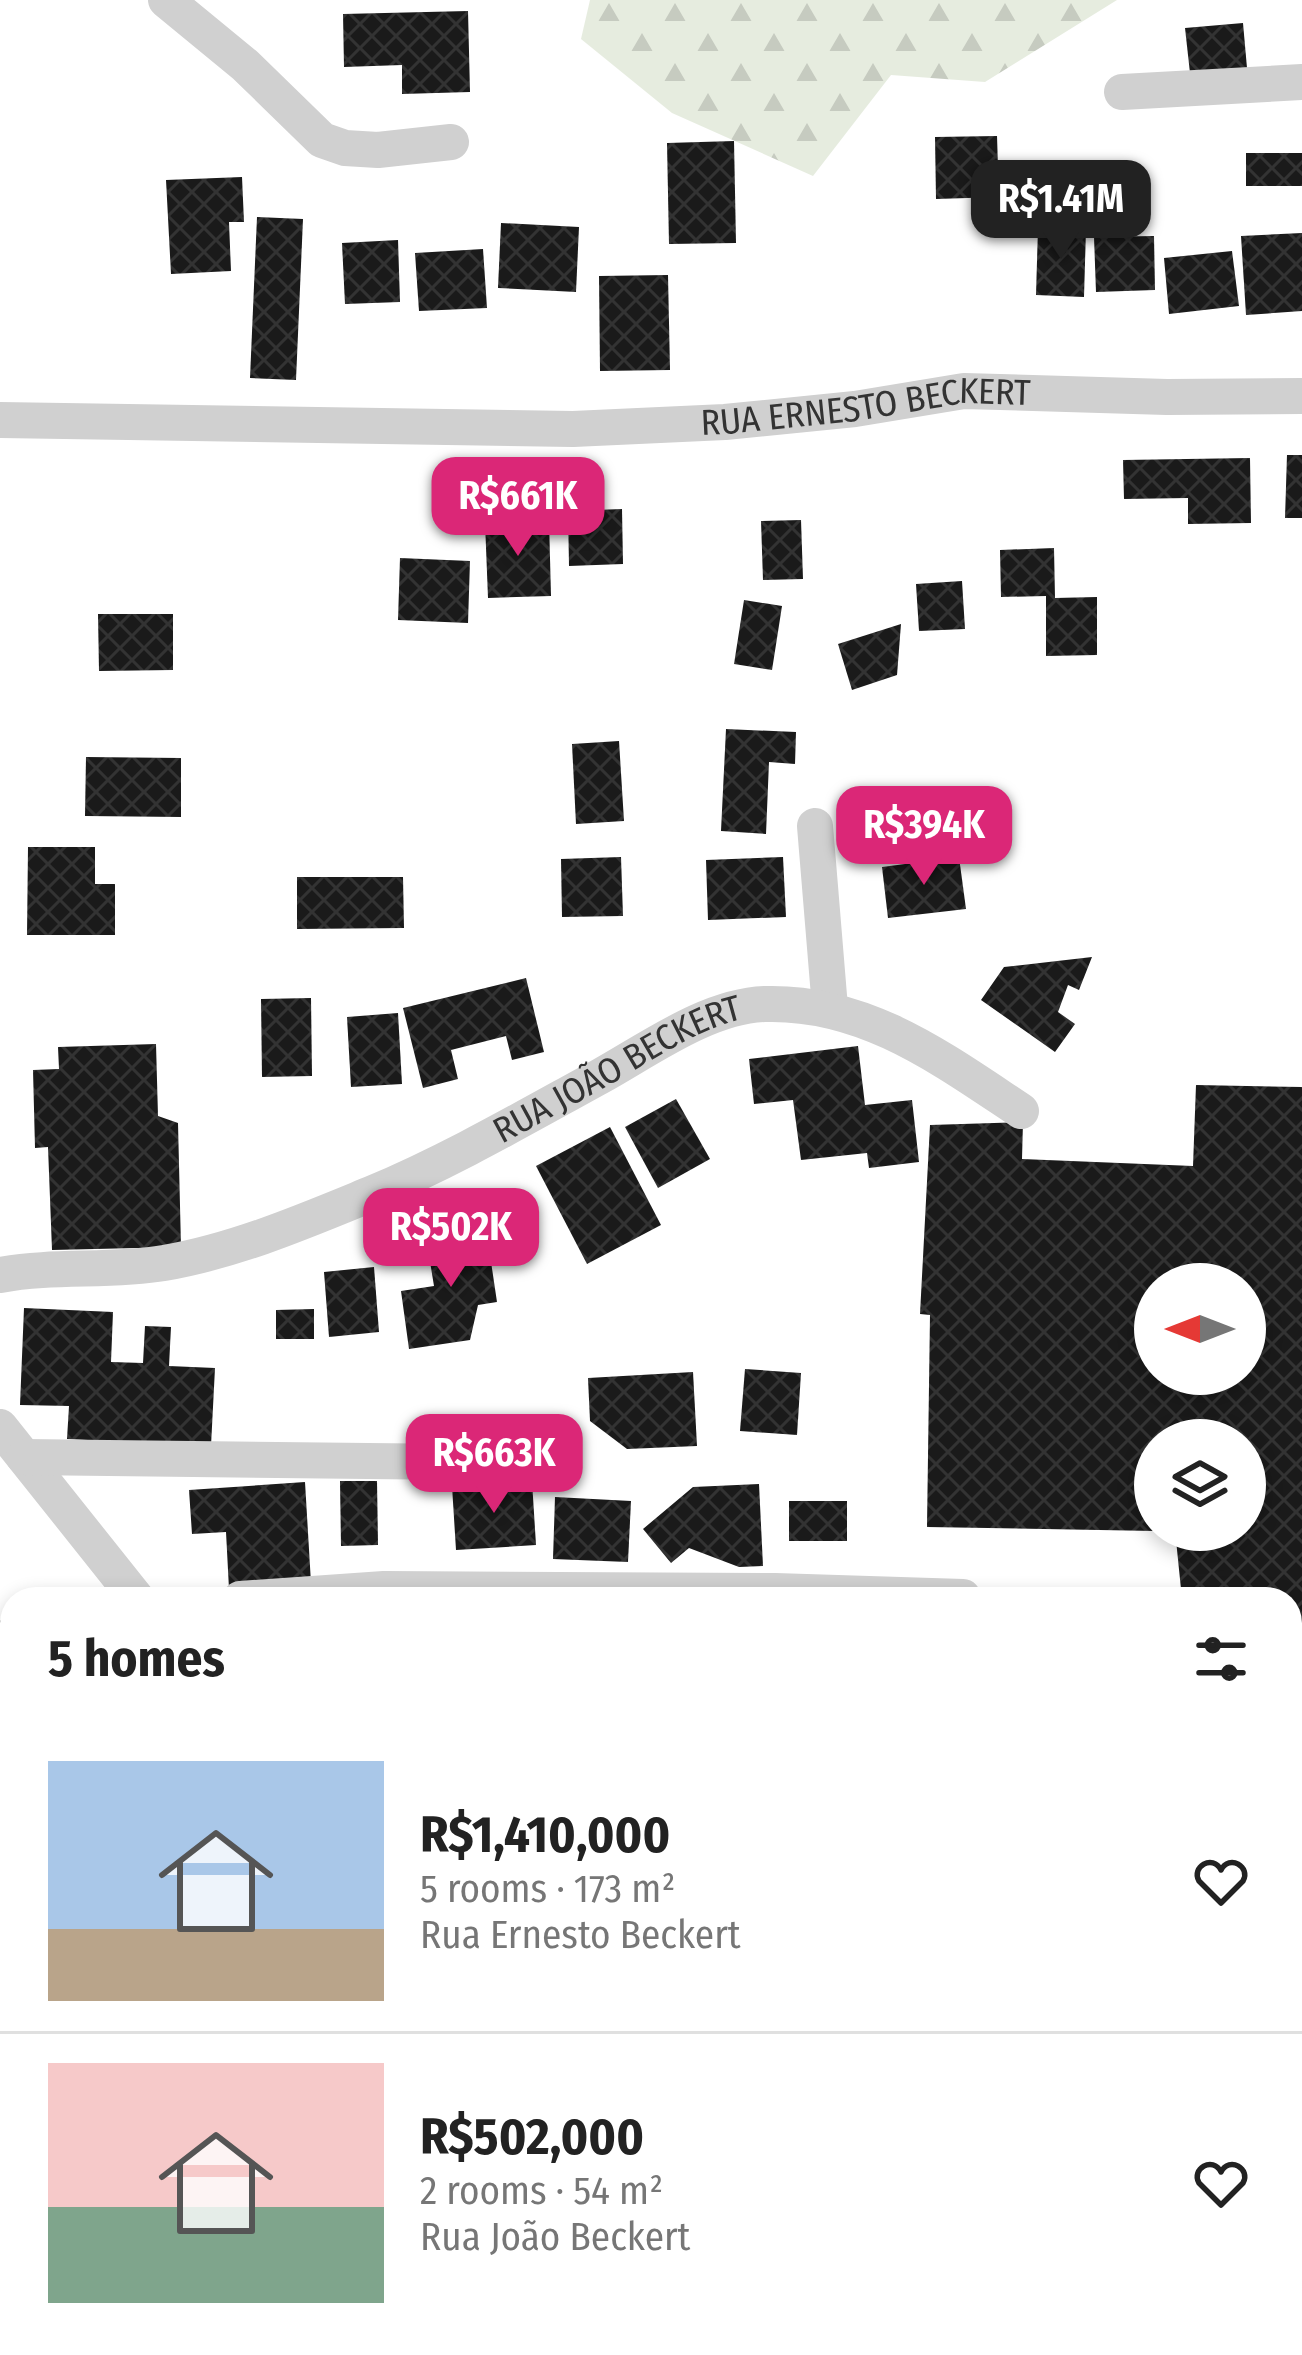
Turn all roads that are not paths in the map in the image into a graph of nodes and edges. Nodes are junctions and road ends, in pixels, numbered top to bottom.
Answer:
1 (166, 0) edge
2 (1302, 82) edge
3 (1122, 92) dead end
4 (451, 142) dead end
5 (1302, 396) edge
6 (0, 420) edge
7 (815, 826) dead end
8 (830, 1008) junction
9 (1021, 1111) dead end
10 (0, 1275) edge
11 (0, 1427) edge
12 (24, 1457) junction
13 (460, 1462) dead end
14 (127, 1587) edge

1 - 4 street
2 - 3 street
5 - 6 street, RUA ERNESTO BECKERT
7 - 8 street
8 - 9 street, RUA JOÃO BECKERT
8 - 10 street, RUA JOÃO BECKERT
11 - 12 street
12 - 13 street
12 - 14 street

